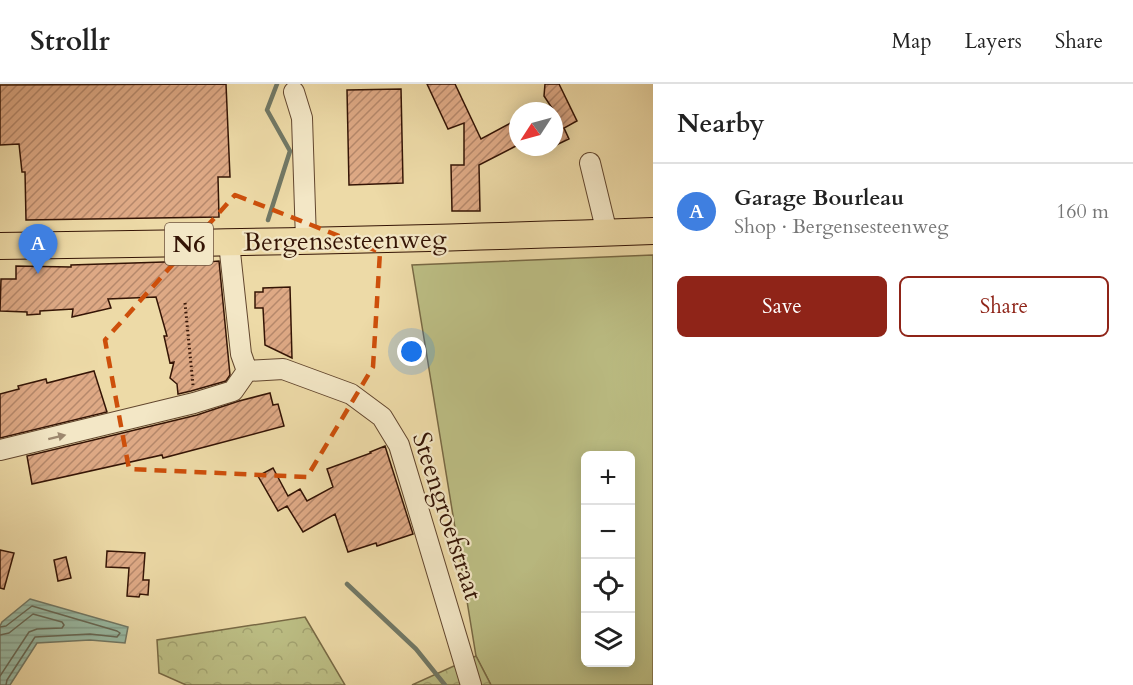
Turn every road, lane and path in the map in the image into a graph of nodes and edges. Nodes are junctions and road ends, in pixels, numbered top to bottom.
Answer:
1 (294, 92) dead end
2 (590, 163) dead end
3 (653, 231) edge
4 (607, 233) junction
5 (306, 240) junction
6 (229, 243) junction
7 (0, 246) edge
8 (185, 303) dead end
9 (247, 371) junction
10 (194, 403) junction
11 (0, 450) edge
12 (471, 685) edge

1 - 5 street
2 - 4 street
3 - 4 main road, Bergensesteenweg / N6
4 - 5 main road, Bergensesteenweg / N6
5 - 6 main road, Bergensesteenweg / N6
6 - 7 main road, Bergensesteenweg / N6
6 - 9 street
8 - 10 path
9 - 10 street
9 - 12 street, Steengroefstraat
11 -> 10 street

